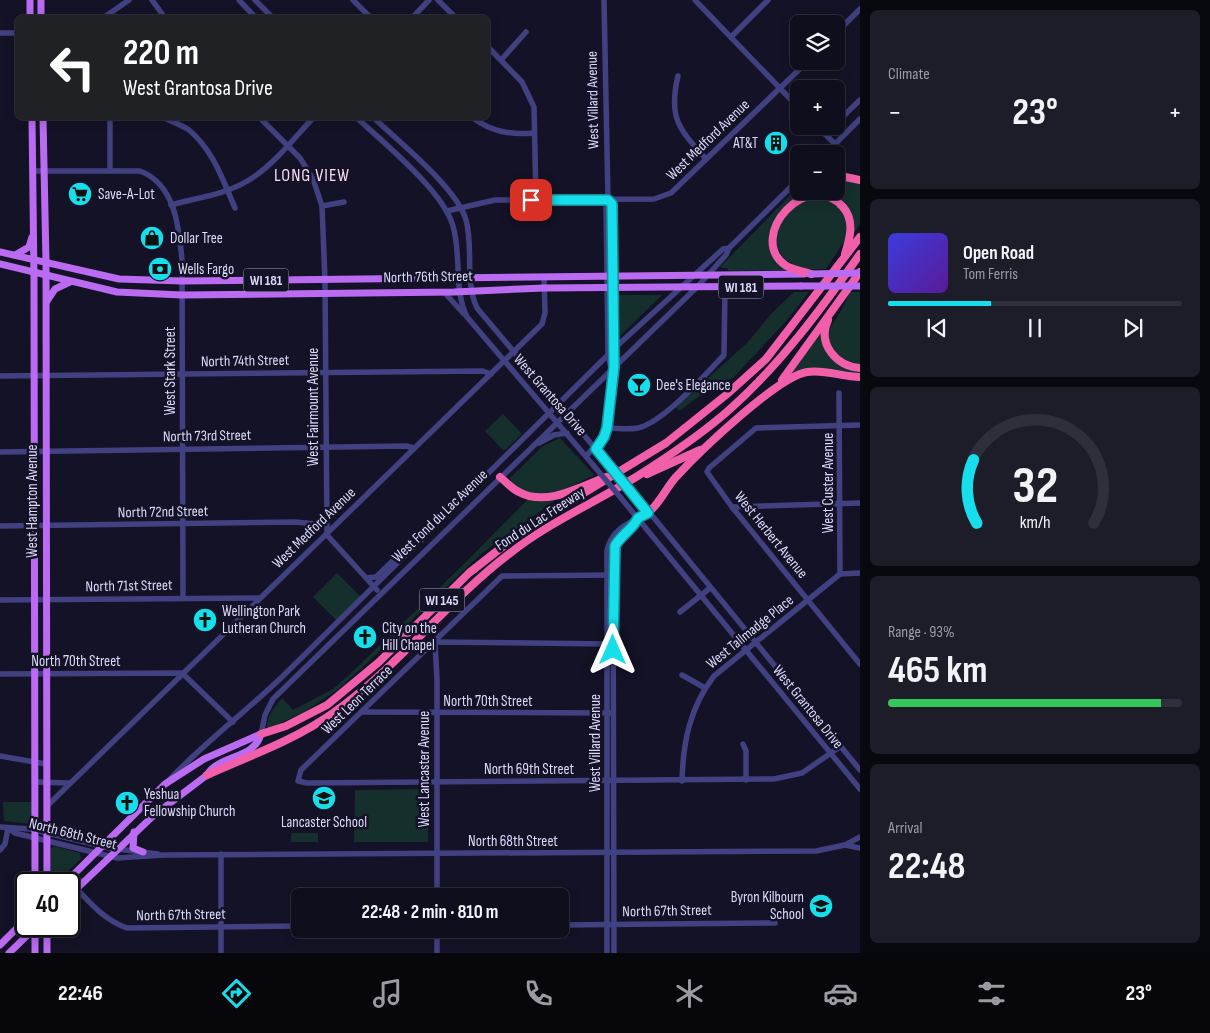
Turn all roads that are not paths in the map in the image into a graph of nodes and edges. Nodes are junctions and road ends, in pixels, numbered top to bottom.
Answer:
1 (30, 0) edge
2 (41, 0) edge
3 (129, 0) edge
4 (152, 0) edge
5 (239, 0) edge
6 (255, 0) edge
7 (353, 0) edge
8 (429, 0) edge
9 (438, 0) edge
10 (604, 0) edge
11 (695, 0) edge
12 (768, 0) edge
13 (860, 9) edge
14 (30, 15) edge
15 (41, 15) edge
16 (106, 15) edge
17 (162, 15) edge
18 (253, 15) edge
19 (269, 15) edge
20 (368, 15) edge
21 (415, 15) edge
22 (453, 15) edge
23 (845, 24) edge
24 (526, 32) dead end
25 (0, 33) edge
26 (15, 33) edge
27 (731, 37) junction
28 (490, 49) edge
29 (501, 60) junction
30 (799, 70) edge
31 (678, 76) dead end
32 (780, 89) junction
33 (790, 99) edge
34 (860, 100) edge
35 (845, 114) edge
36 (860, 119) edge
37 (32, 120) edge
38 (43, 120) edge
39 (110, 120) edge
40 (168, 120) edge
41 (262, 120) edge
42 (311, 120) edge
43 (359, 120) edge
44 (376, 120) edge
45 (475, 120) edge
46 (534, 134) junction
47 (826, 135) edge
48 (287, 144) junction
49 (835, 144) joint
50 (706, 159) junction
51 (110, 170) junction
52 (33, 171) junction
53 (44, 171) junction
54 (845, 177) edge
55 (860, 180) edge
56 (790, 188) edge
57 (227, 189) junction
58 (536, 200) junction
59 (608, 200) junction
60 (344, 202) dead end
61 (171, 205) junction
62 (322, 206) junction
63 (461, 206) junction
64 (235, 208) dead end
65 (447, 211) junction
66 (34, 232) junction
67 (860, 238) edge
68 (729, 248) junction
69 (0, 252) edge
70 (860, 254) edge
71 (15, 255) junction
72 (34, 259) junction
73 (46, 262) junction
74 (0, 264) edge
75 (841, 265) junction
76 (34, 271) junction
77 (860, 272) edge
78 (811, 274) junction
79 (45, 275) junction
80 (693, 275) junction
81 (708, 275) junction
82 (610, 276) junction
83 (544, 277) junction
84 (459, 279) junction
85 (470, 279) junction
86 (325, 280) junction
87 (182, 281) junction
88 (75, 282) junction
89 (860, 286) edge
90 (681, 287) junction
91 (697, 287) junction
92 (725, 287) junction
93 (544, 288) junction
94 (610, 288) junction
95 (459, 291) junction
96 (470, 291) junction
97 (325, 292) junction
98 (444, 292) junction
99 (182, 295) junction
100 (45, 304) junction
101 (831, 314) junction
102 (467, 317) junction
103 (485, 319) junction
104 (476, 327) junction
105 (614, 350) junction
106 (515, 352) junction
107 (608, 355) junction
108 (504, 361) junction
109 (860, 368) edge
110 (326, 372) junction
111 (612, 372) junction
112 (183, 374) junction
113 (491, 374) junction
114 (46, 375) junction
115 (0, 376) edge
116 (34, 376) junction
117 (860, 378) edge
118 (772, 391) junction
119 (839, 393) dead end
120 (559, 404) junction
121 (550, 413) junction
122 (566, 413) junction
123 (558, 421) junction
124 (860, 425) edge
125 (840, 426) junction
126 (607, 428) junction
127 (567, 433) junction
128 (325, 446) junction
129 (182, 448) junction
130 (414, 448) junction
131 (705, 448) junction
132 (596, 449) junction
133 (35, 451) junction
134 (46, 451) junction
135 (527, 451) junction
136 (0, 452) edge
137 (586, 456) junction
138 (626, 468) junction
139 (488, 474) junction
140 (500, 477) junction
141 (636, 478) junction
142 (840, 503) junction
143 (860, 503) edge
144 (732, 507) junction
145 (648, 513) junction
146 (638, 518) junction
147 (183, 524) junction
148 (326, 525) junction
149 (0, 526) edge
150 (35, 526) junction
151 (46, 526) junction
152 (327, 535) junction
153 (421, 540) junction
154 (860, 573) edge
155 (840, 574) junction
156 (610, 575) junction
157 (366, 578) junction
158 (375, 587) junction
159 (710, 588) junction
160 (380, 593) junction
161 (701, 595) junction
162 (183, 598) junction
163 (258, 598) junction
164 (35, 599) junction
165 (0, 600) edge
166 (47, 600) junction
167 (808, 601) junction
168 (680, 612) dead end
169 (435, 642) junction
170 (755, 643) junction
171 (610, 644) junction
172 (746, 650) junction
173 (860, 664) edge
174 (182, 672) junction
175 (35, 673) junction
176 (0, 674) edge
177 (46, 674) junction
178 (682, 675) dead end
179 (705, 688) junction
180 (362, 712) junction
181 (437, 713) junction
182 (610, 713) junction
183 (233, 722) junction
184 (261, 734) junction
185 (743, 744) dead end
186 (841, 746) junction
187 (831, 754) junction
188 (0, 756) edge
189 (36, 764) junction
190 (46, 764) junction
191 (860, 770) edge
192 (207, 776) junction
193 (746, 780) junction
194 (298, 781) joint
195 (610, 781) junction
196 (682, 781) junction
197 (36, 782) junction
198 (47, 782) junction
199 (437, 782) junction
200 (68, 783) junction
201 (165, 784) junction
202 (860, 789) edge
203 (47, 806) junction
204 (0, 827) edge
205 (8, 828) junction
206 (134, 832) junction
207 (36, 834) junction
208 (47, 836) junction
209 (860, 837) edge
210 (845, 844) junction
211 (103, 846) junction
212 (860, 848) edge
213 (117, 849) junction
214 (0, 850) edge
215 (143, 852) junction
216 (96, 853) junction
217 (610, 853) junction
218 (221, 854) junction
219 (437, 854) junction
220 (163, 855) junction
221 (109, 856) junction
222 (35, 872) edge
223 (47, 872) edge
224 (76, 872) edge
225 (80, 886) edge
226 (437, 888) edge
227 (80, 892) edge
228 (775, 922) dead end
229 (611, 924) junction
230 (569, 925) edge
231 (221, 926) junction
232 (291, 926) edge
233 (15, 930) edge
234 (25, 937) edge
235 (35, 937) edge
236 (47, 937) edge
237 (437, 938) edge
238 (0, 945) edge
239 (11, 951) edge
240 (35, 952) edge
241 (47, 953) edge
242 (221, 953) edge
243 (437, 953) edge
244 (607, 953) edge
245 (614, 953) edge

1 - 14 main road
2 - 15 main road
3 - 16 street
4 - 17 street
5 - 18 street
6 - 19 street
7 - 20 street
8 - 21 street
9 - 22 street
10 - 59 street, West Villard Avenue
11 - 27 street
12 - 27 street
13 - 23 street
24 - 29 street
25 - 26 street
27 - 32 street
28 - 29 street
29 - 46 street
30 - 32 street, West Medford Avenue
31 - 50 street
32 - 33 street
32 - 50 street, West Medford Avenue
34 - 35 street
36 - 49 street
37 - 52 main road, West Hampton Avenue
38 - 53 main road, West Hampton Avenue
39 - 51 street
40 - 57 street
41 - 48 street, West Fairmount Avenue
42 - 48 street
43 - 65 street, West Grantosa Drive
44 - 63 street, West Grantosa Drive
45 - 46 street
46 - 58 street
47 - 49 street
48 - 57 street
48 - 62 street, West Fairmount Avenue
50 - 59 street, West Medford Avenue
51 - 53 street, West Stark Street
51 - 61 street, West Stark Street
52 - 53 street, West Stark Street
52 - 66 main road, West Hampton Avenue
53 - 73 main road, West Hampton Avenue
54 - 55 highway
56 - 68 street, West Fond du Lac Avenue
57 - 61 street
57 - 64 street
58 - 59 street, West Medford Avenue
58 - 63 street, West Medford Avenue
59 - 82 street, West Villard Avenue
60 - 62 street
61 - 87 street, West Stark Street
62 - 86 street, West Fairmount Avenue
63 - 65 street, West Medford Avenue
63 - 85 street, West Grantosa Drive
65 - 84 street, West Grantosa Drive
66 - 71 main road
66 - 72 main road, West Hampton Avenue
67 - 75 highway, Fond du Lac Freeway / WI 145
68 - 80 street, West Fond du Lac Avenue
68 - 81 street, West Fond du Lac Avenue
69 - 71 main road, North 76th Street / WI 181
70 - 141 highway, Fond du Lac Freeway / WI 145
71 - 72 main road, North 76th Street / WI 181
72 - 73 main road, North 76th Street / WI 181
72 - 76 main road, West Hampton Avenue
73 - 79 main road, West Hampton Avenue
73 - 87 main road, North 76th Street / WI 181
74 - 76 main road, North 76th Street / WI 181
75 - 78 highway
75 - 138 highway, Fond du Lac Freeway / WI 145
76 - 79 main road, North 76th Street / WI 181
76 - 116 main road, West Hampton Avenue
77 - 78 main road, North 76th Street / WI 181, bridge
77 - 101 highway
78 - 81 main road, North 76th Street / WI 181
79 - 88 main road, North 76th Street / WI 181
79 - 100 main road, West Hampton Avenue
80 - 81 main road, North 76th Street / WI 181
80 - 82 main road, North 76th Street / WI 181
80 - 90 street, West Fond du Lac Avenue
81 - 91 street, West Fond du Lac Avenue
82 - 83 main road, North 76th Street / WI 181
82 - 94 street, West Villard Avenue
83 - 85 main road, North 76th Street / WI 181
83 - 93 street, West Medford Avenue
84 - 85 main road, North 76th Street / WI 181
84 - 86 main road, North 76th Street / WI 181
84 - 95 street, West Grantosa Drive
85 - 96 street, West Grantosa Drive
86 - 87 main road, North 76th Street / WI 181
86 - 97 street, West Fairmount Avenue
87 - 99 street, West Stark Street
88 - 99 main road, North 76th Street / WI 181
88 - 100 main road
89 - 92 main road, North 76th Street / WI 181, bridge
90 - 91 main road, North 76th Street / WI 181
90 - 94 main road, North 76th Street / WI 181
90 - 105 street, West Fond du Lac Avenue
91 - 92 main road, North 76th Street / WI 181
91 - 111 street, West Fond du Lac Avenue
92 - 126 street
93 - 94 main road, North 76th Street / WI 181
93 - 96 main road, North 76th Street / WI 181
93 - 106 street, West Medford Avenue
94 - 105 street, West Villard Avenue
94 - 107 street, West Villard Avenue
95 - 96 main road, North 76th Street / WI 181
95 - 98 main road, North 76th Street / WI 181
95 - 102 street, West Grantosa Drive
96 - 103 street, West Grantosa Drive
97 - 98 main road, North 76th Street / WI 181
97 - 99 main road, North 76th Street / WI 181
97 - 110 street, West Fairmount Avenue
98 - 102 street
99 - 112 street, West Stark Street
100 - 114 main road, West Hampton Avenue
101 - 109 highway
101 - 118 highway
102 - 104 street, West Grantosa Drive
103 - 104 street
103 - 106 street, West Grantosa Drive
104 - 108 street, West Grantosa Drive
105 - 107 street, West Fond du Lac Avenue
105 - 111 street, West Villard Avenue
106 - 108 street, West Medford Avenue
106 - 120 street, West Grantosa Drive
107 - 111 street, West Villard Avenue
107 - 120 street, West Fond du Lac Avenue
108 - 113 street, West Medford Avenue
108 - 121 street, West Grantosa Drive
110 - 112 street, North 74th Street
110 - 113 street, North 74th Street
110 - 128 street, West Fairmount Avenue
111 - 122 street, West Fond du Lac Avenue
111 - 126 street, West Villard Avenue
112 - 114 street, North 74th Street
112 - 129 street, West Stark Street
113 - 130 street, West Medford Avenue
114 - 116 street, North 74th Street
114 - 134 main road, West Hampton Avenue
115 - 116 street, North 74th Street
116 - 133 main road, West Hampton Avenue
117 - 118 highway
118 - 131 highway
119 - 125 street, West Custer Avenue
120 - 121 street, West Fond du Lac Avenue
120 - 122 street, West Grantosa Drive
121 - 123 street, West Grantosa Drive
121 - 139 street, West Fond du Lac Avenue
122 - 123 street, West Fond du Lac Avenue
122 - 132 street, West Grantosa Drive
123 - 127 street, West Grantosa Drive
123 - 135 street, West Fond du Lac Avenue
124 - 125 street
125 - 142 street, West Custer Avenue
125 - 144 street, West Herbert Avenue
126 - 132 street, West Villard Avenue
127 - 135 street
127 - 137 street, West Grantosa Drive
128 - 129 street, North 73rd Street
128 - 130 street, North 73rd Street
128 - 148 street, West Fairmount Avenue
129 - 134 street, North 73rd Street
129 - 147 street, West Stark Street
130 - 152 street, West Medford Avenue
131 - 141 highway
131 - 145 highway
132 - 137 street, West Villard Avenue
132 - 145 street, West Grantosa Drive, bridge
133 - 134 street, North 73rd Street
133 - 136 street, North 73rd Street
133 - 150 main road, West Hampton Avenue
134 - 151 main road, West Hampton Avenue
135 - 140 street, West Fond du Lac Avenue
137 - 146 street, West Grantosa Drive, bridge
138 - 140 highway
138 - 184 highway, Fond du Lac Freeway / WI 145
139 - 140 street
139 - 153 street, West Fond du Lac Avenue
140 - 160 street, West Fond du Lac Avenue
141 - 192 highway, Fond du Lac Freeway / WI 145
142 - 143 street
142 - 144 street
142 - 155 street, West Custer Avenue
144 - 167 street, West Herbert Avenue
145 - 146 street, West Villard Avenue
145 - 159 street, West Grantosa Drive
146 - 156 street, West Villard Avenue
146 - 161 street, West Grantosa Drive
147 - 148 street, North 72nd Street
147 - 151 street, North 72nd Street
147 - 162 street, West Stark Street
148 - 152 street, West Fairmount Avenue
149 - 150 street, North 72nd Street
150 - 151 street, North 72nd Street
150 - 164 main road, West Hampton Avenue
151 - 166 main road, West Hampton Avenue
152 - 157 street
152 - 163 street, West Medford Avenue
153 - 157 street
153 - 158 street, West Fond du Lac Avenue
154 - 155 street
155 - 167 street, West Tallmadge Place
156 - 169 street, West Leon Terrace
156 - 171 street, West Villard Avenue
157 - 158 street
158 - 160 street
158 - 183 street, West Fond du Lac Avenue
159 - 161 street
159 - 170 street, West Grantosa Drive
160 - 184 street, West Fond du Lac Avenue
161 - 168 street
161 - 172 street, West Grantosa Drive
162 - 163 street, North 71st Street
162 - 166 street, North 71st Street
163 - 174 street, West Medford Avenue
164 - 165 street, North 71st Street
164 - 166 street, North 71st Street
164 - 175 main road, West Hampton Avenue
166 - 177 main road, West Hampton Avenue
167 - 170 street, West Tallmadge Place
167 - 173 street, West Herbert Avenue
169 - 171 street
169 - 180 street, West Leon Terrace
169 - 181 street, West Lancaster Avenue
170 - 172 street, West Tallmadge Place
170 - 186 street, West Grantosa Drive
171 - 182 street, West Villard Avenue
172 - 179 street, West Tallmadge Place
172 - 187 street, West Grantosa Drive
174 - 177 street, North 70th Street
174 - 183 street
174 - 200 street, West Medford Avenue
175 - 176 street, North 70th Street
175 - 177 street, North 70th Street
175 - 189 main road, West Hampton Avenue
177 - 190 main road, West Hampton Avenue
178 - 179 street
179 - 196 street, West Tallmadge Place
180 - 181 street, North 70th Street
180 - 194 street, West Leon Terrace
181 - 182 street, North 70th Street
181 - 199 street, West Lancaster Avenue
182 - 195 street, West Villard Avenue
183 - 201 street, West Fond du Lac Avenue
184 - 192 main road
184 - 201 main road, West Fond du Lac Avenue / WI 145
185 - 193 street
186 - 187 street, North 69th Street
186 - 191 street, West Grantosa Drive
187 - 193 street, North 69th Street
187 - 202 street, West Grantosa Drive
188 - 189 street
189 - 190 street
189 - 197 main road, West Hampton Avenue
190 - 198 main road, West Hampton Avenue
192 - 206 main road, WI 145
193 - 196 street, North 69th Street
194 - 199 street, North 69th Street
195 - 196 street, North 69th Street
195 - 199 street, North 69th Street
195 - 217 street, West Villard Avenue
197 - 198 street
197 - 207 main road, West Hampton Avenue
198 - 200 street
198 - 203 main road, West Hampton Avenue
199 - 219 street, West Lancaster Avenue
200 - 203 street, West Medford Avenue
201 - 211 main road, West Fond du Lac Avenue / WI 145
203 - 208 main road, West Hampton Avenue
204 - 205 street, North 68th Street
205 - 207 street, North 68th Street
205 - 214 street
206 - 213 main road, WI 145
206 - 215 main road
207 - 208 street, North 68th Street
207 - 222 main road, West Hampton Avenue
208 - 211 street, North 68th Street
208 - 216 street, North 68th Street
208 - 223 main road, West Hampton Avenue
209 - 210 street, North 68th Street
210 - 212 street
210 - 217 street, North 68th Street
211 - 213 street, North 68th Street
211 - 216 main road, West Fond du Lac Avenue / WI 145
213 - 215 street, North 68th Street
213 - 221 main road, WI 145
215 - 220 street, North 68th Street
216 - 221 street, North 68th Street
216 - 224 main road, West Fond du Lac Avenue / WI 145
217 - 219 street, North 68th Street
217 - 229 street, West Villard Avenue
218 - 219 street, North 68th Street
218 - 220 street, North 68th Street
218 - 231 street
219 - 226 street, West Lancaster Avenue
220 - 221 street, North 68th Street
221 - 225 main road, WI 145
227 - 231 street, North 67th Street
228 - 229 street, North 67th Street
229 - 230 street, North 67th Street
229 - 244 street, West Villard Avenue
229 - 245 street, West Villard Avenue
231 - 232 street, North 67th Street
231 - 242 street
233 - 238 main road
234 - 239 main road
235 - 240 main road
236 - 241 main road
237 - 243 street
239 - 240 main road

